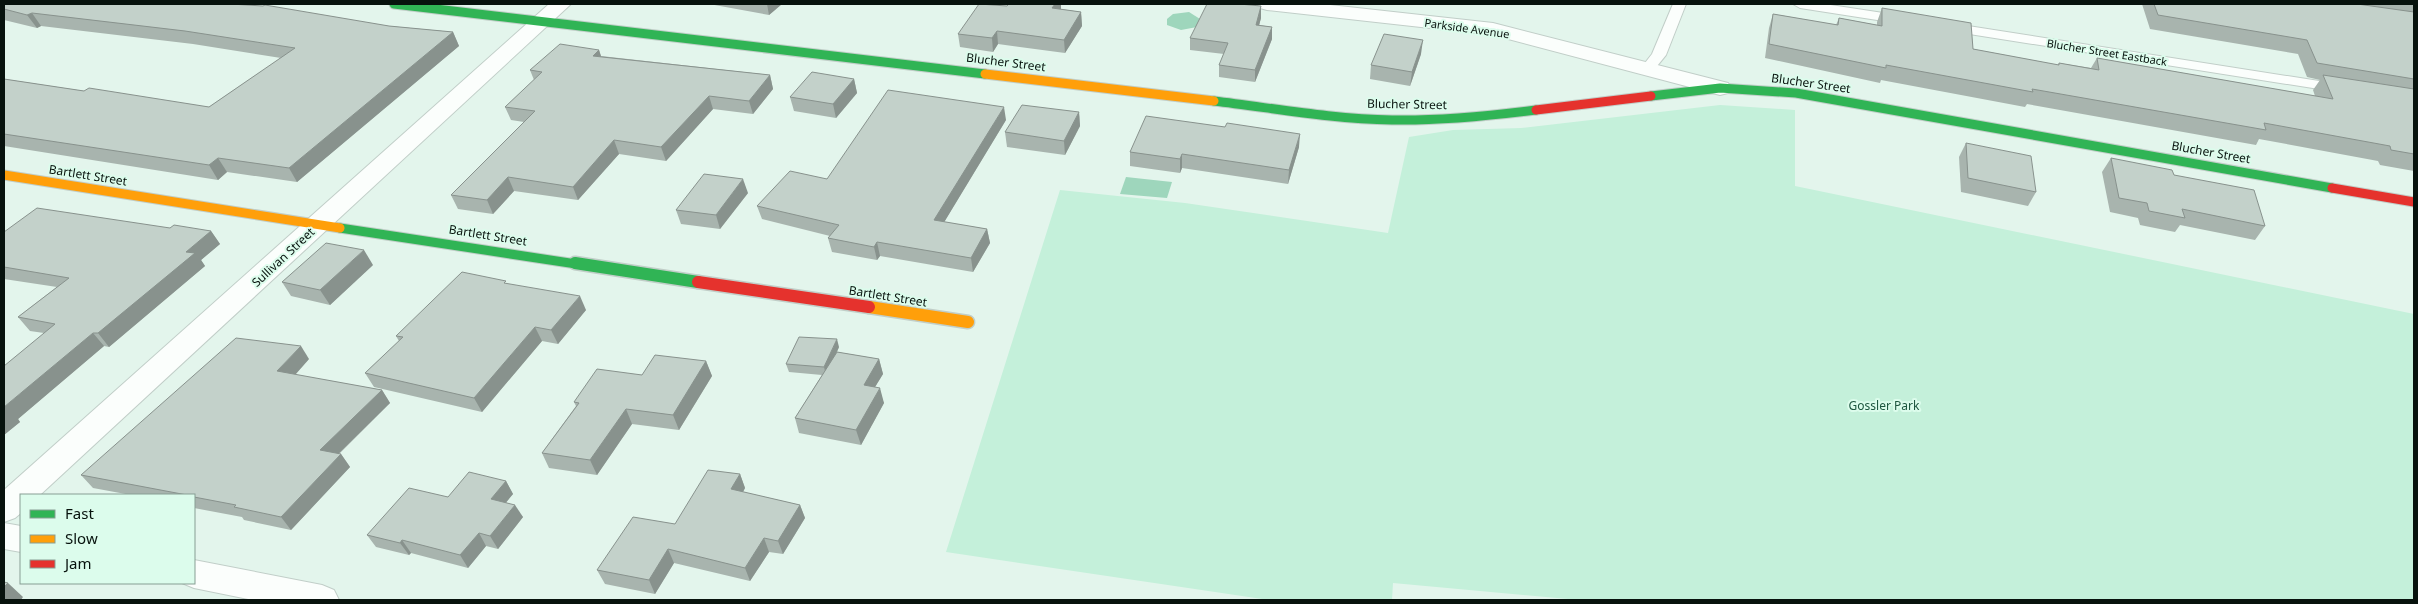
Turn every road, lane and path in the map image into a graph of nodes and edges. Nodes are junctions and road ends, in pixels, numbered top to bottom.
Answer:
1 (394, 4) edge
2 (1267, 4) edge
3 (1679, 4) edge
4 (1800, 4) edge
5 (1346, 8) edge
6 (552, 12) edge
7 (1917, 22) edge
8 (1936, 25) edge
9 (1648, 68) junction
10 (1720, 88) junction
11 (2356, 91) edge
12 (4, 175) edge
13 (2414, 202) edge
14 (319, 223) junction
15 (968, 322) dead end
16 (20, 494) edge
17 (21, 494) edge
18 (4, 509) edge
19 (4, 536) edge
20 (20, 539) edge
21 (195, 574) edge
22 (322, 600) edge

1 - 6 street, Blucher Street
2 - 5 street, Parkside Avenue
3 - 9 lane
4 - 7 lane
5 - 9 street, Parkside Avenue
6 - 10 street, Blucher Street
6 - 14 street, Sullivan Street
8 - 11 lane, Blucher Street Eastback
9 - 10 street, Parkside Avenue
10 - 13 street, Blucher Street
12 - 14 street, Bartlett Street
14 - 15 street, Bartlett Street
14 - 17 street, Sullivan Street
16 - 18 street, Sullivan Street
19 - 20 street
21 - 22 street

